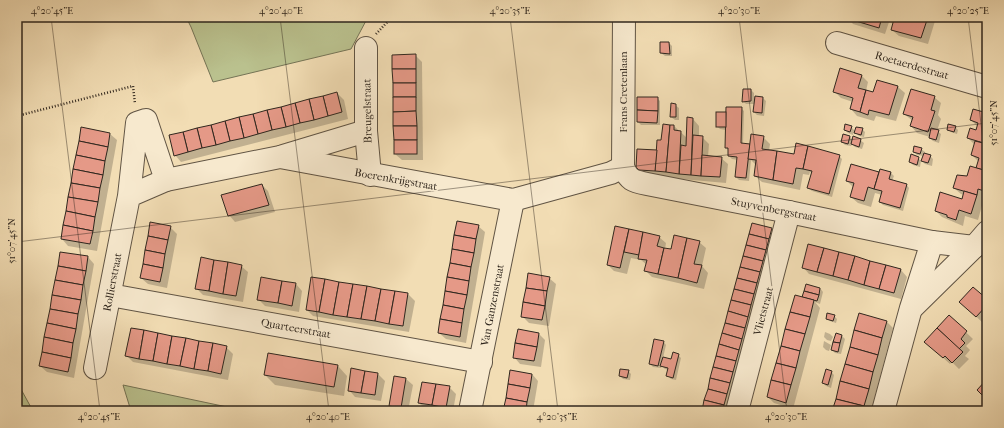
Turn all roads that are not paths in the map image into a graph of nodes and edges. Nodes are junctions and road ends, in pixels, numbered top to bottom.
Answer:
1 (624, 17) edge
2 (837, 43) dead end
3 (366, 48) dead end
4 (987, 86) edge
5 (366, 131) junction
6 (280, 157) junction
7 (623, 166) junction
8 (370, 175) junction
9 (166, 180) junction
10 (129, 196) junction
11 (513, 200) junction
12 (789, 212) junction
13 (980, 240) edge
14 (932, 242) junction
15 (110, 295) junction
16 (911, 308) junction
17 (481, 362) junction
18 (95, 368) dead end
19 (470, 411) edge
20 (737, 411) edge
21 (883, 411) edge

1 - 7 street, Frans Cretenlaan
2 - 4 street, Roetaerdestraat
3 - 5 street, Breugelstraat
5 - 6 street
5 - 8 street, Breugelstraat
6 - 8 street, Boerenkrijgstraat
6 - 9 street, Boerenkrijgstraat
7 - 11 street, Boerenkrijgstraat
7 - 12 street, Stuyvenbergstraat
8 - 11 street, Boerenkrijgstraat
9 - 10 street, Boerenkrijgstraat
9 - 10 street, Rollierstraat
10 - 15 street, Rollierstraat
11 - 17 street, Van Ganzenstraat
12 - 14 street, Stuyvenbergstraat
12 - 20 street, Vlietstraat
13 - 14 street, Stuyvenbergstraat
13 - 16 street, Stuyvenbergstraat
14 - 16 street
15 - 17 street, Quarteerstraat
15 - 18 street, Rollierstraat
16 - 21 street
17 - 19 street, Van Ganzenstraat

